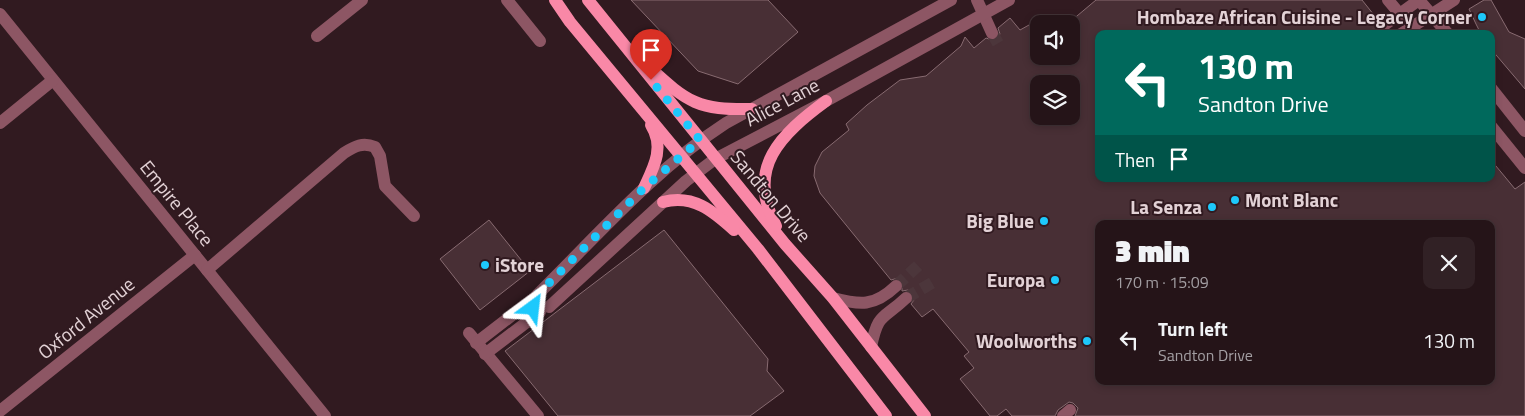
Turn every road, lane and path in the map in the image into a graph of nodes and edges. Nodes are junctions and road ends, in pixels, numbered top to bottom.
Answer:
1 (362, 0) edge
2 (507, 0) edge
3 (555, 0) edge
4 (588, 0) edge
5 (951, 0) edge
6 (977, 0) edge
7 (1009, 0) edge
8 (1388, 0) edge
9 (1419, 0) edge
10 (1454, 0) edge
11 (1399, 12) junction
12 (984, 13) junction
13 (0, 14) edge
14 (1432, 14) junction
15 (605, 23) junction
16 (1383, 26) tunnel mouth
17 (1408, 30) edge
18 (1412, 30) edge
19 (1445, 30) edge
20 (992, 33) tunnel mouth
21 (317, 36) dead end
22 (540, 41) dead end
23 (53, 80) junction
24 (1495, 93) edge
25 (634, 100) junction
26 (826, 101) junction
27 (752, 109) junction
28 (0, 124) edge
29 (1495, 131) edge
30 (1525, 131) edge
31 (700, 140) junction
32 (682, 155) junction
33 (715, 159) junction
34 (1525, 168) edge
35 (695, 173) junction
36 (644, 188) junction
37 (663, 202) junction
38 (414, 216) dead end
39 (785, 244) junction
40 (758, 249) junction
41 (195, 254) junction
42 (207, 270) junction
43 (896, 286) tunnel mouth
44 (535, 297) junction
45 (833, 298) junction
46 (906, 298) tunnel mouth
47 (545, 310) junction
48 (871, 347) junction
49 (485, 354) junction
50 (0, 411) edge
51 (530, 411) edge
52 (325, 416) edge
53 (538, 416) edge
54 (886, 416) edge
55 (925, 416) edge

1 - 21 street
2 - 22 street
3 - 25 main road
4 - 15 main road, Sandton Drive
5 - 27 street, Alice Lane
6 - 12 street
7 - 12 street, Alice Lane
8 - 11 street
9 - 11 street
9 - 14 street
10 - 14 street
11 - 16 street
11 - 17 street
12 - 20 street
12 - 26 street, Alice Lane
13 - 23 street, Empire Place
14 - 18 street
14 - 19 street
15 - 27 main road
15 - 31 main road, Sandton Drive
23 - 28 street
23 - 41 street, Empire Place
24 - 30 street
25 - 32 main road
25 - 36 main road
26 - 33 street, Alice Lane
26 - 39 main road
27 - 31 street, Alice Lane
29 - 34 street
31 - 32 street, Alice Lane
31 - 33 main road, Sandton Drive
32 - 35 main road
32 - 36 street, Alice Lane
33 - 35 street, Alice Lane
33 - 39 main road, Sandton Drive
35 - 37 street, Alice Lane
35 - 40 main road
36 - 44 street, Alice Lane
37 - 40 main road
37 - 47 street, Alice Lane
38 - 42 street
39 - 45 main road, Sandton Drive
40 - 54 main road
41 - 42 street, Empire Place
41 - 50 street, Oxford Avenue
42 - 52 street, Empire Place
43 - 45 street
44 - 47 street
44 - 49 street, Alice Lane
45 - 48 main road, Sandton Drive
46 - 48 street
47 - 49 street, Alice Lane
48 - 55 main road, Sandton Drive
49 - 51 street
51 - 53 street

